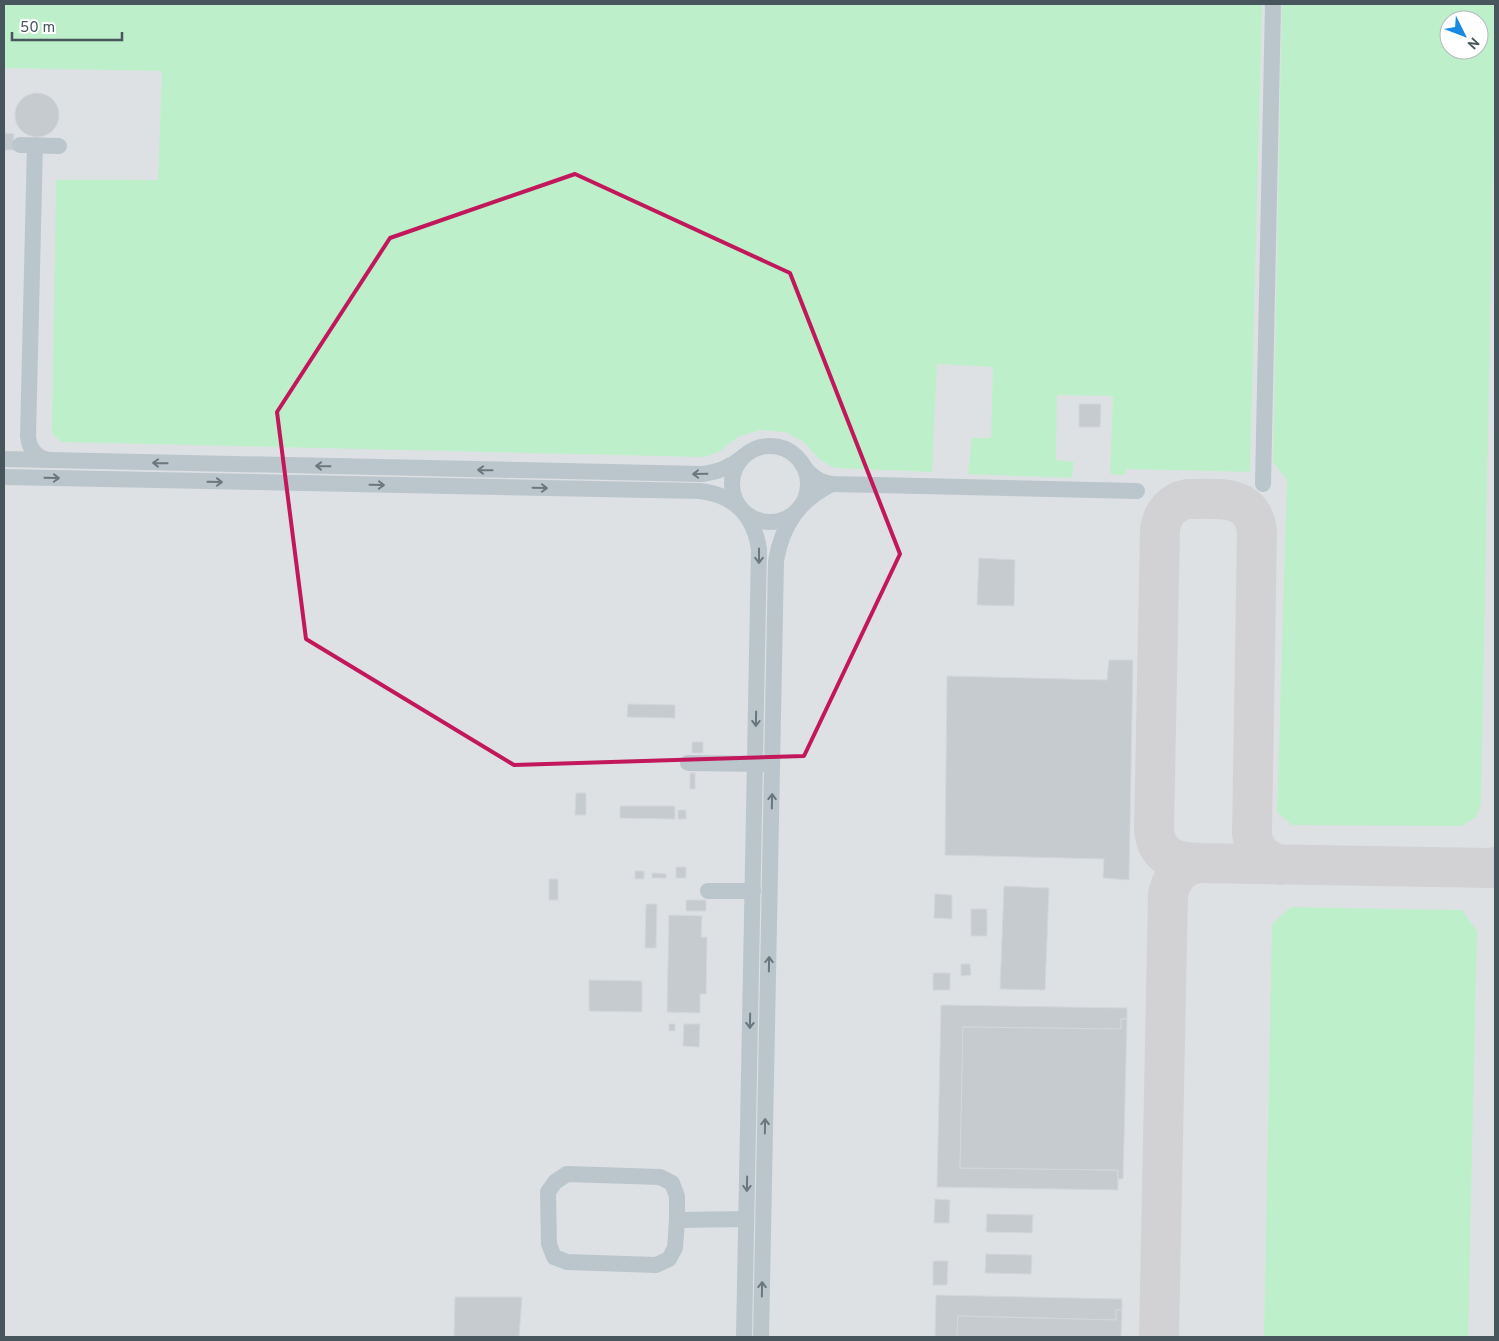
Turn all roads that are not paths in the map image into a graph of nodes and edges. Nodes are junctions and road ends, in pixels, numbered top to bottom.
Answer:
1 (1273, 4) edge
2 (59, 146) dead end
3 (28, 436) junction
4 (744, 456) junction
5 (5, 460) edge
6 (52, 460) junction
7 (101, 462) junction
8 (123, 462) junction
9 (801, 462) junction
10 (4, 477) edge
11 (100, 479) junction
12 (122, 480) junction
13 (832, 484) junction
14 (1263, 484) dead end
15 (1138, 491) dead end
16 (799, 508) junction
17 (744, 512) junction
18 (688, 763) dead end
19 (755, 764) junction
20 (773, 764) junction
21 (708, 890) dead end
22 (752, 892) junction
23 (746, 1219) junction
24 (677, 1220) junction
25 (744, 1337) edge
26 (761, 1337) edge

1 - 14 street
2 - 3 street
3 - 5 street
3 - 6 street
4 -> 8 street
4 - 9 street
4 - 17 street
5 - 6 street
6 - 7 street
7 - 8 street
7 - 11 street
8 - 12 street
9 - 13 street
9 - 16 street
10 -> 11 street
11 - 12 street
12 -> 17 street
13 - 15 street
13 - 16 street
16 - 17 street
16 - 20 street
17 -> 19 street
18 - 19 street
19 - 20 street
19 - 22 street
26 -> 20 street
21 - 22 street
22 -> 23 street
23 - 24 street
23 - 25 street
24 - 24 street

